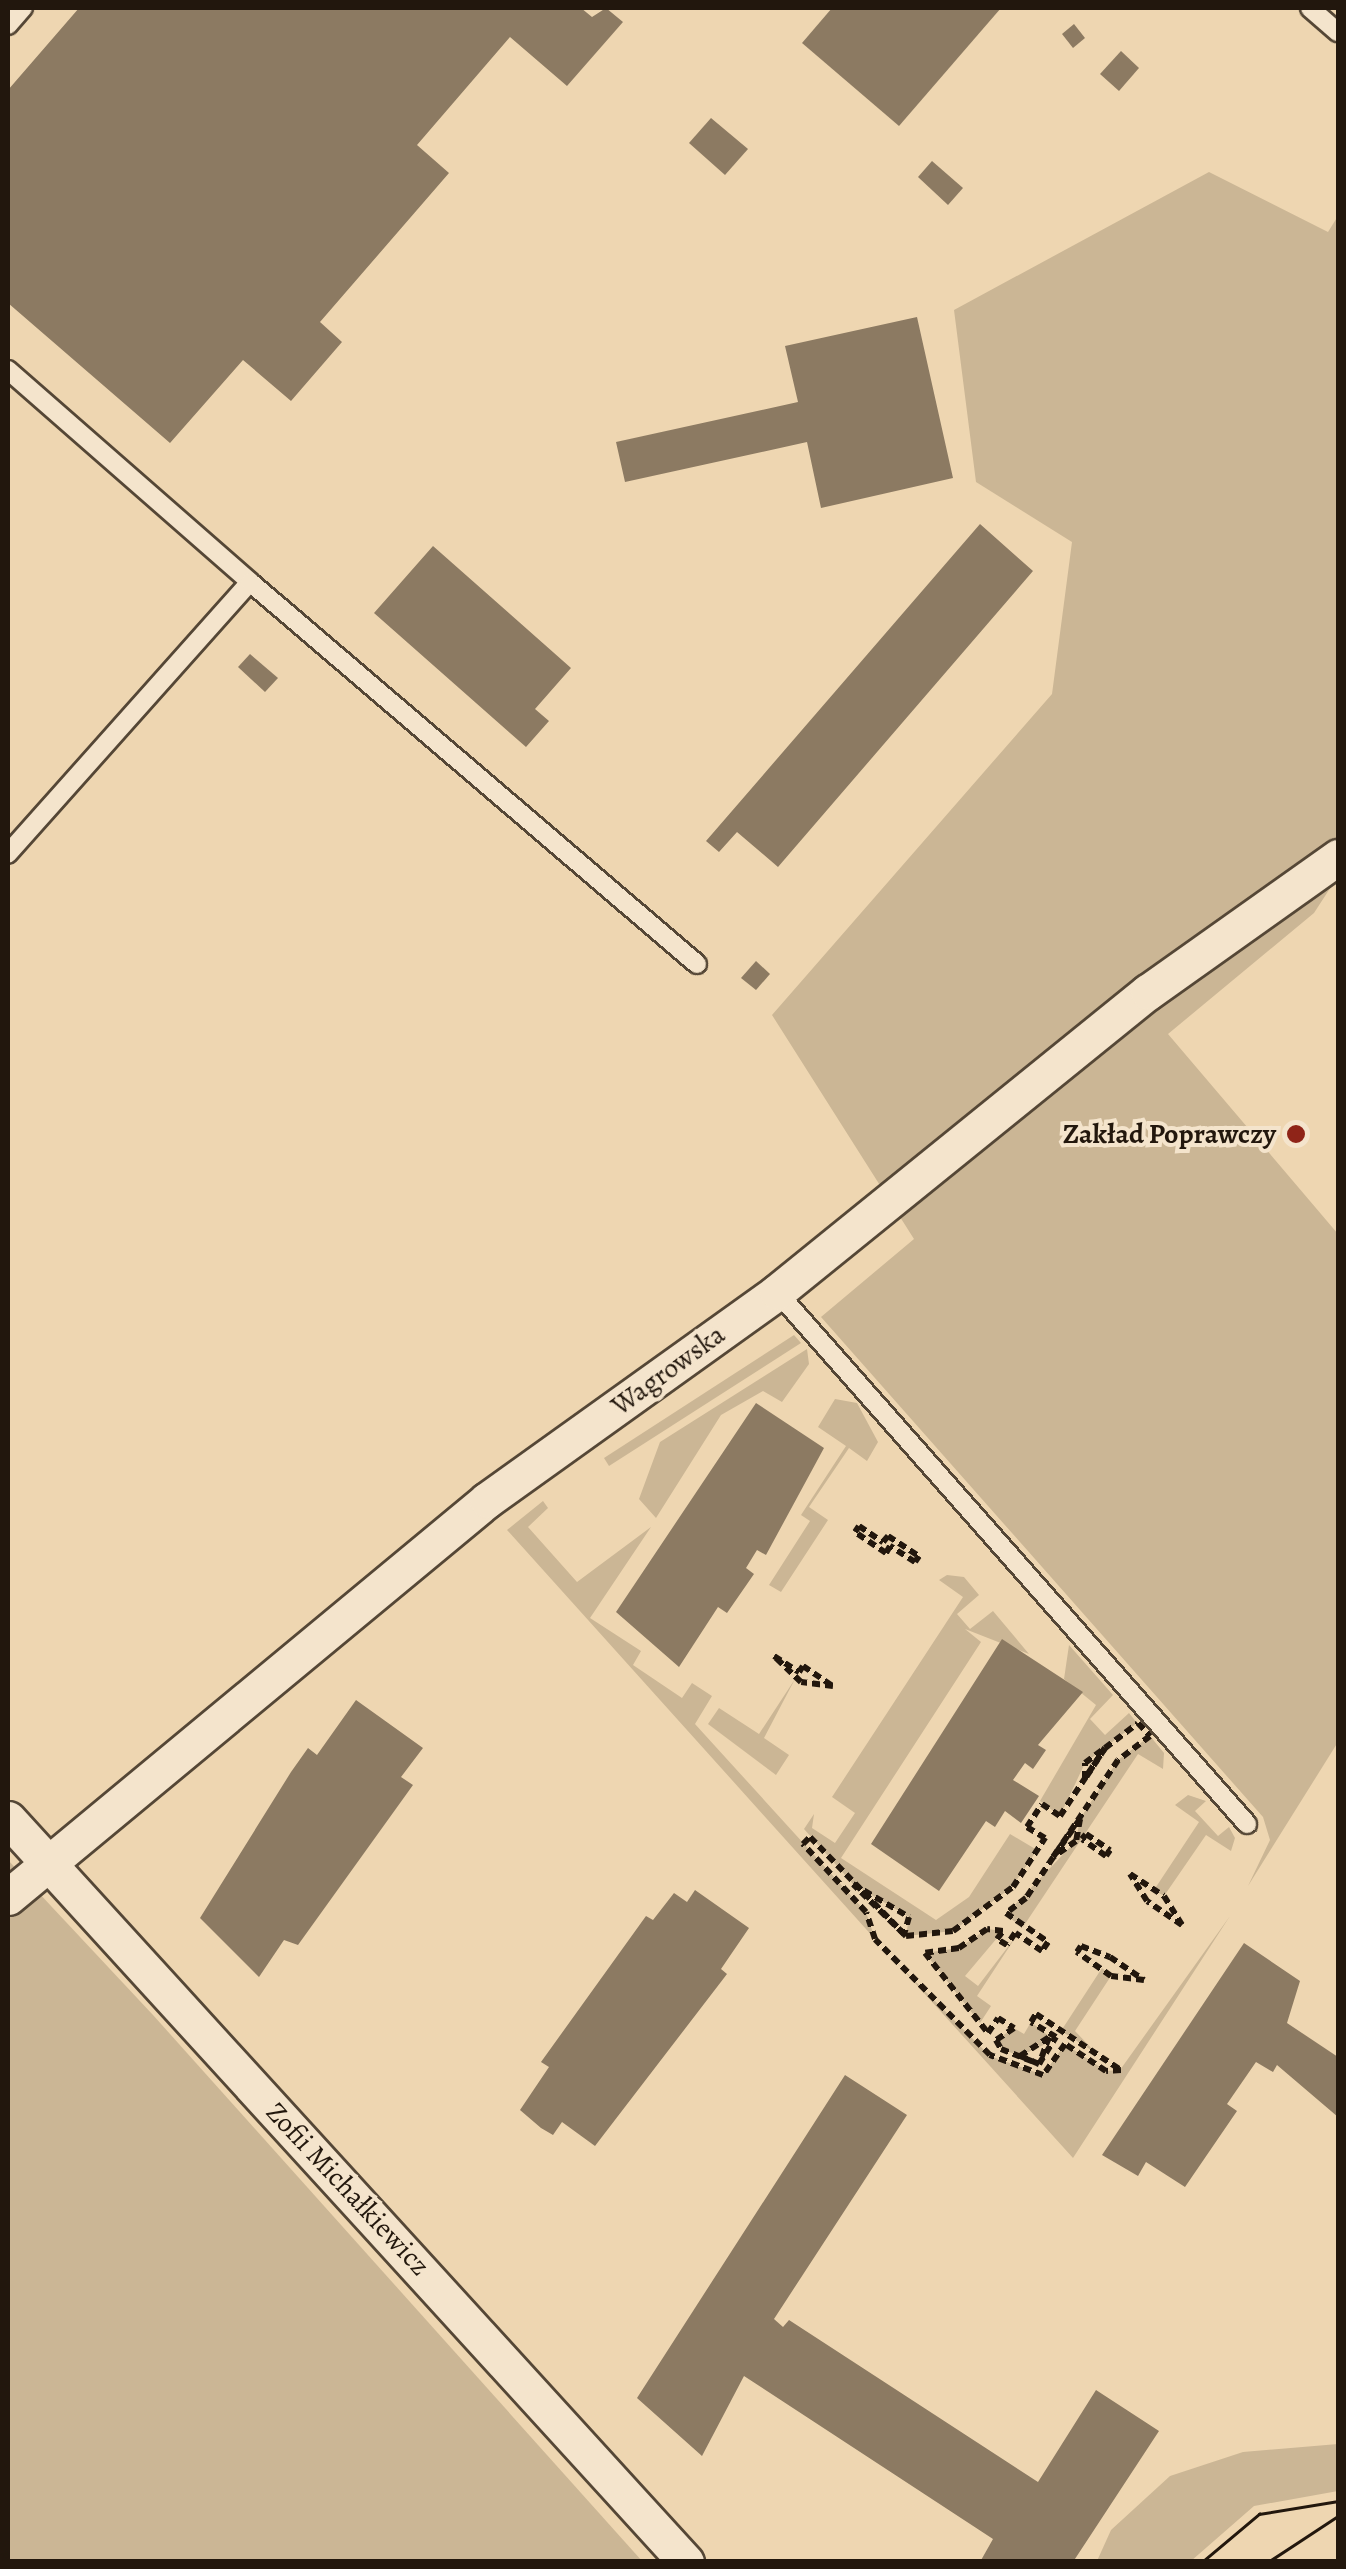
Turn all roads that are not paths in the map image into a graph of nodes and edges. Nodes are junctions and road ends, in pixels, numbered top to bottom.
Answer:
1 (23, 8) edge
2 (1310, 8) edge
3 (8, 25) edge
4 (1338, 32) edge
5 (8, 370) edge
6 (250, 582) junction
7 (8, 854) edge
8 (1338, 858) edge
9 (696, 964) dead end
10 (777, 1292) junction
11 (8, 1819) edge
12 (1247, 1824) dead end
13 (48, 1866) junction
14 (8, 1896) edge
15 (686, 2562) edge

1 - 3 lane
2 - 4 lane
5 - 6 lane
6 - 7 lane
6 - 9 lane
8 - 10 street, Wagrowska
10 - 12 lane
10 - 13 street, Wagrowska
11 - 13 street, Zofii Michałkiewicz
13 - 14 street, Wagrowska
13 - 15 street, Zofii Michałkiewicz

